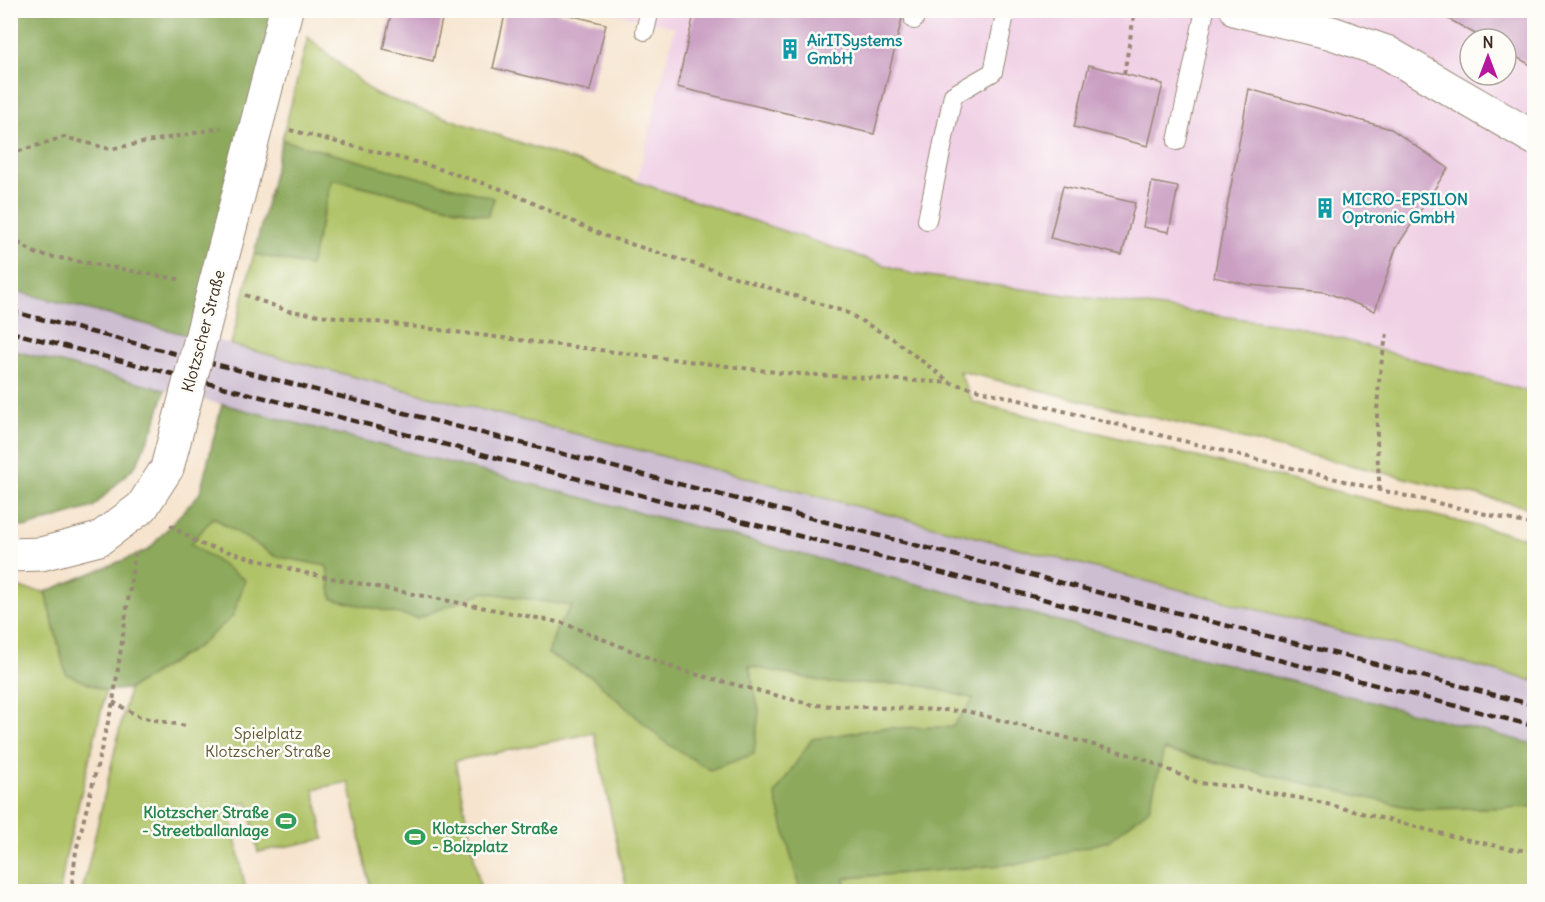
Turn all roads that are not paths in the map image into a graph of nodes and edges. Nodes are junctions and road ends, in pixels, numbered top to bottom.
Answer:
1 (286, 10) edge
2 (650, 10) edge
3 (1006, 10) edge
4 (1205, 10) edge
5 (1237, 10) edge
6 (1272, 15) edge
7 (645, 31) dead end
8 (1534, 138) edge
9 (1177, 141) dead end
10 (927, 220) dead end
11 (10, 555) edge

1 - 11 street, Klotzscher Straße, bridge
2 - 7 lane
3 - 10 lane
4 - 9 lane
5 - 6 street
6 - 8 street

